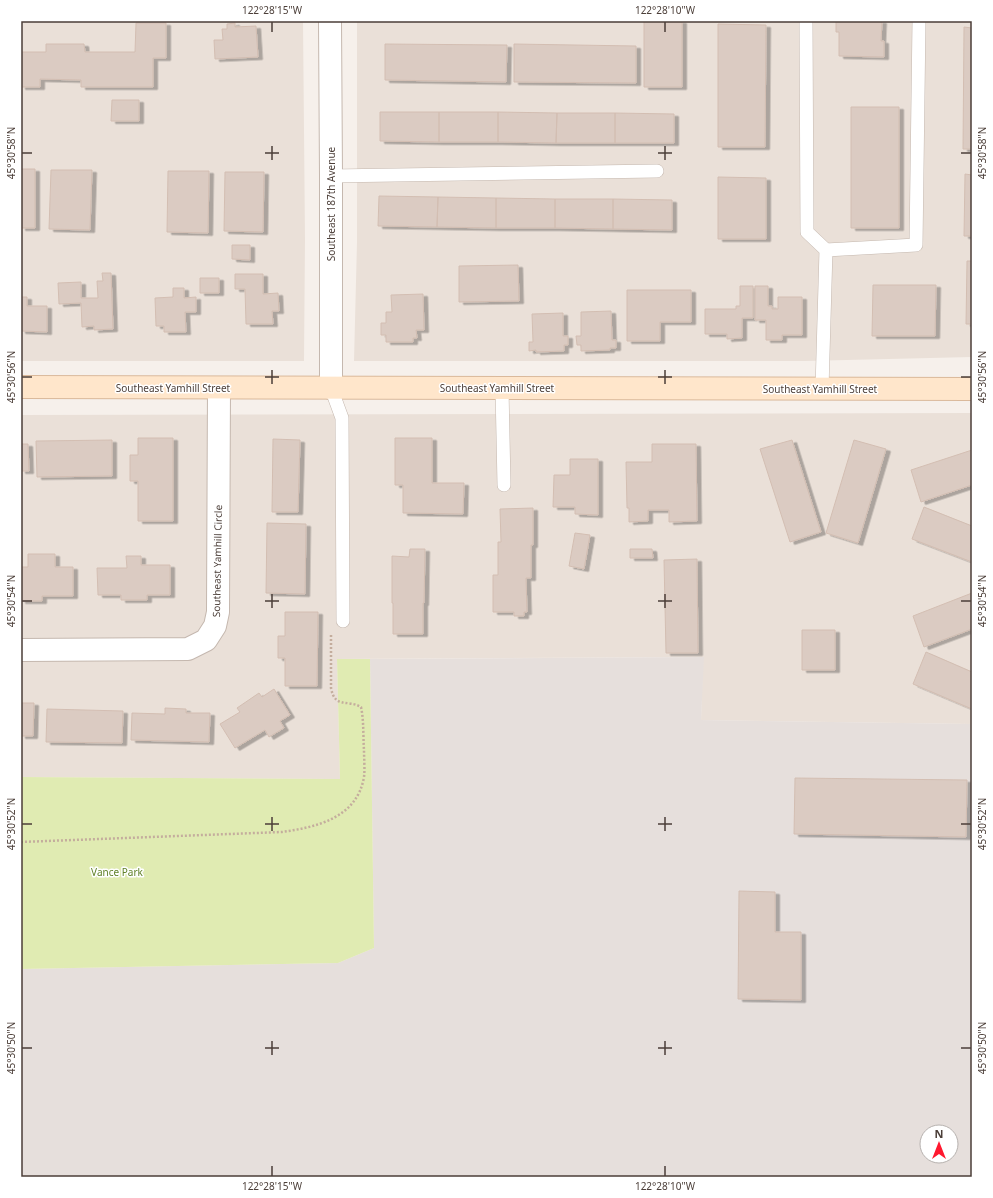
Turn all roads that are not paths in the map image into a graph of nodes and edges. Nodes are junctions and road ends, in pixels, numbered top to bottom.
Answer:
1 (330, 21) edge
2 (806, 21) edge
3 (919, 21) edge
4 (657, 171) dead end
5 (331, 176) junction
6 (826, 250) junction
7 (21, 388) edge
8 (219, 388) junction
9 (331, 388) junction
10 (502, 388) junction
11 (822, 389) junction
12 (972, 389) edge
13 (504, 486) dead end
14 (343, 621) road end
15 (21, 650) edge

1 - 5 street, Southeast 187th Avenue
2 - 6 lane
3 - 6 lane
4 - 5 lane
5 - 9 street, Southeast 187th Avenue
6 - 11 lane
7 - 8 street, Southeast Yamhill Street
8 - 9 street, Southeast Yamhill Street
8 - 15 street, Southeast Yamhill Circle
9 - 10 street, Southeast Yamhill Street
9 - 14 lane
10 - 11 street, Southeast Yamhill Street
10 - 13 lane
11 - 12 street, Southeast Yamhill Street

